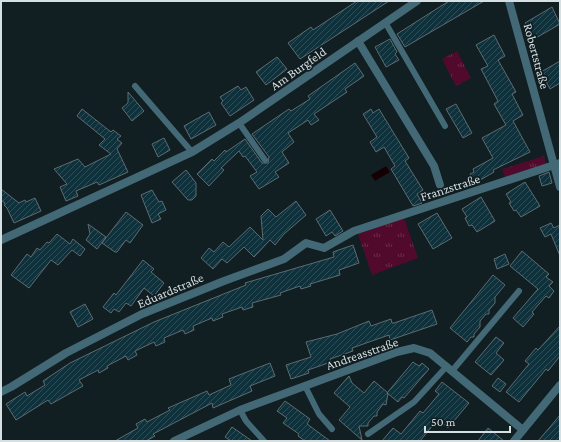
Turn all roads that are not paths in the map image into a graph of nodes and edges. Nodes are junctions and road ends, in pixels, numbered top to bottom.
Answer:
1 (417, 1) edge
2 (509, 1) edge
3 (385, 22) junction
4 (358, 41) junction
5 (135, 86) dead end
6 (239, 123) junction
7 (445, 126) dead end
8 (192, 152) junction
9 (265, 160) dead end
10 (557, 164) edge
11 (440, 185) dead end
12 (560, 187) edge
13 (354, 231) joint
14 (1, 240) edge
15 (519, 291) dead end
16 (449, 368) junction
17 (560, 385) edge
18 (305, 386) junction
19 (1, 392) edge
20 (240, 410) junction
21 (332, 429) dead end
22 (523, 430) junction
23 (368, 434) dead end
24 (190, 438) edge
25 (174, 441) edge
26 (264, 441) edge
27 (514, 441) edge

1 - 3 street, Am Burgfeld
2 - 10 street, Robertstraße
3 - 4 street, Am Burgfeld
3 - 7 lane
4 - 6 street, Am Burgfeld
4 - 11 street, Franzstraße
5 - 8 lane
6 - 8 street, Am Burgfeld
6 - 9 lane
8 - 14 street, Am Burgfeld
10 - 12 street, Robertstraße
10 - 13 street, Franzstraße
13 - 19 street, Eduardstraße
15 - 16 lane
16 - 18 street, Andreasstraße
16 - 22 street, Andreasstraße
16 - 23 lane
17 - 22 street
18 - 20 street, Andreasstraße
18 - 21 lane
20 - 24 street, Andreasstraße
20 - 26 lane
22 - 27 street
24 - 25 street, Andreasstraße

